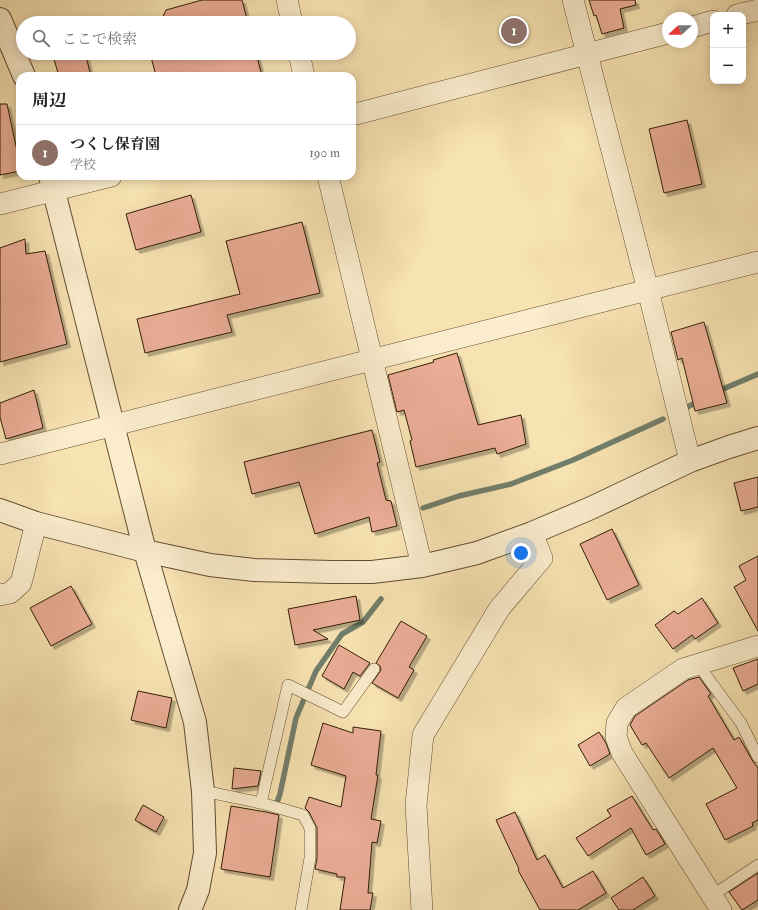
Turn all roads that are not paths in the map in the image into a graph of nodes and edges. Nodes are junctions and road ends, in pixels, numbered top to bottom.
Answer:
1 (287, 0) edge
2 (573, 0) edge
3 (758, 10) edge
4 (746, 13) edge
5 (290, 16) edge
6 (0, 19) edge
7 (710, 22) edge
8 (698, 25) edge
9 (662, 34) edge
10 (587, 53) junction
11 (16, 56) edge
12 (18, 60) edge
13 (301, 60) edge
14 (22, 72) edge
15 (303, 72) edge
16 (356, 114) edge
17 (77, 180) edge
18 (329, 180) edge
19 (52, 183) edge
20 (0, 204) edge
21 (758, 262) edge
22 (648, 290) junction
23 (371, 359) junction
24 (113, 425) junction
25 (758, 438) edge
26 (0, 454) edge
27 (690, 461) junction
28 (0, 510) edge
29 (36, 523) junction
30 (532, 533) junction
31 (145, 552) junction
32 (422, 566) junction
33 (0, 595) edge
34 (758, 646) edge
35 (699, 663) junction
36 (374, 669) dead end
37 (758, 757) edge
38 (203, 792) junction
39 (262, 803) junction
40 (758, 865) edge
41 (716, 902) edge
42 (190, 910) edge
43 (301, 910) edge
44 (422, 910) edge

1 - 5 street
2 - 10 street
3 - 4 street
6 - 11 street
7 - 8 street
9 - 10 street
10 - 16 street
10 - 22 street
12 - 14 street
13 - 15 street
17 - 19 street
18 - 23 street
19 - 20 street
19 - 24 street
21 - 22 street
22 - 23 street
22 - 27 street
23 - 24 street
23 - 32 street
24 - 26 street
24 - 31 street
25 - 27 street
27 - 30 street
28 - 29 street
29 - 31 street
29 - 33 street
30 - 32 street
30 - 44 street
31 - 32 street
31 - 38 street
34 - 35 street
35 - 37 lane
35 - 41 street
36 - 39 lane
38 - 39 lane
38 - 42 street
39 - 43 lane
40 - 41 lane

